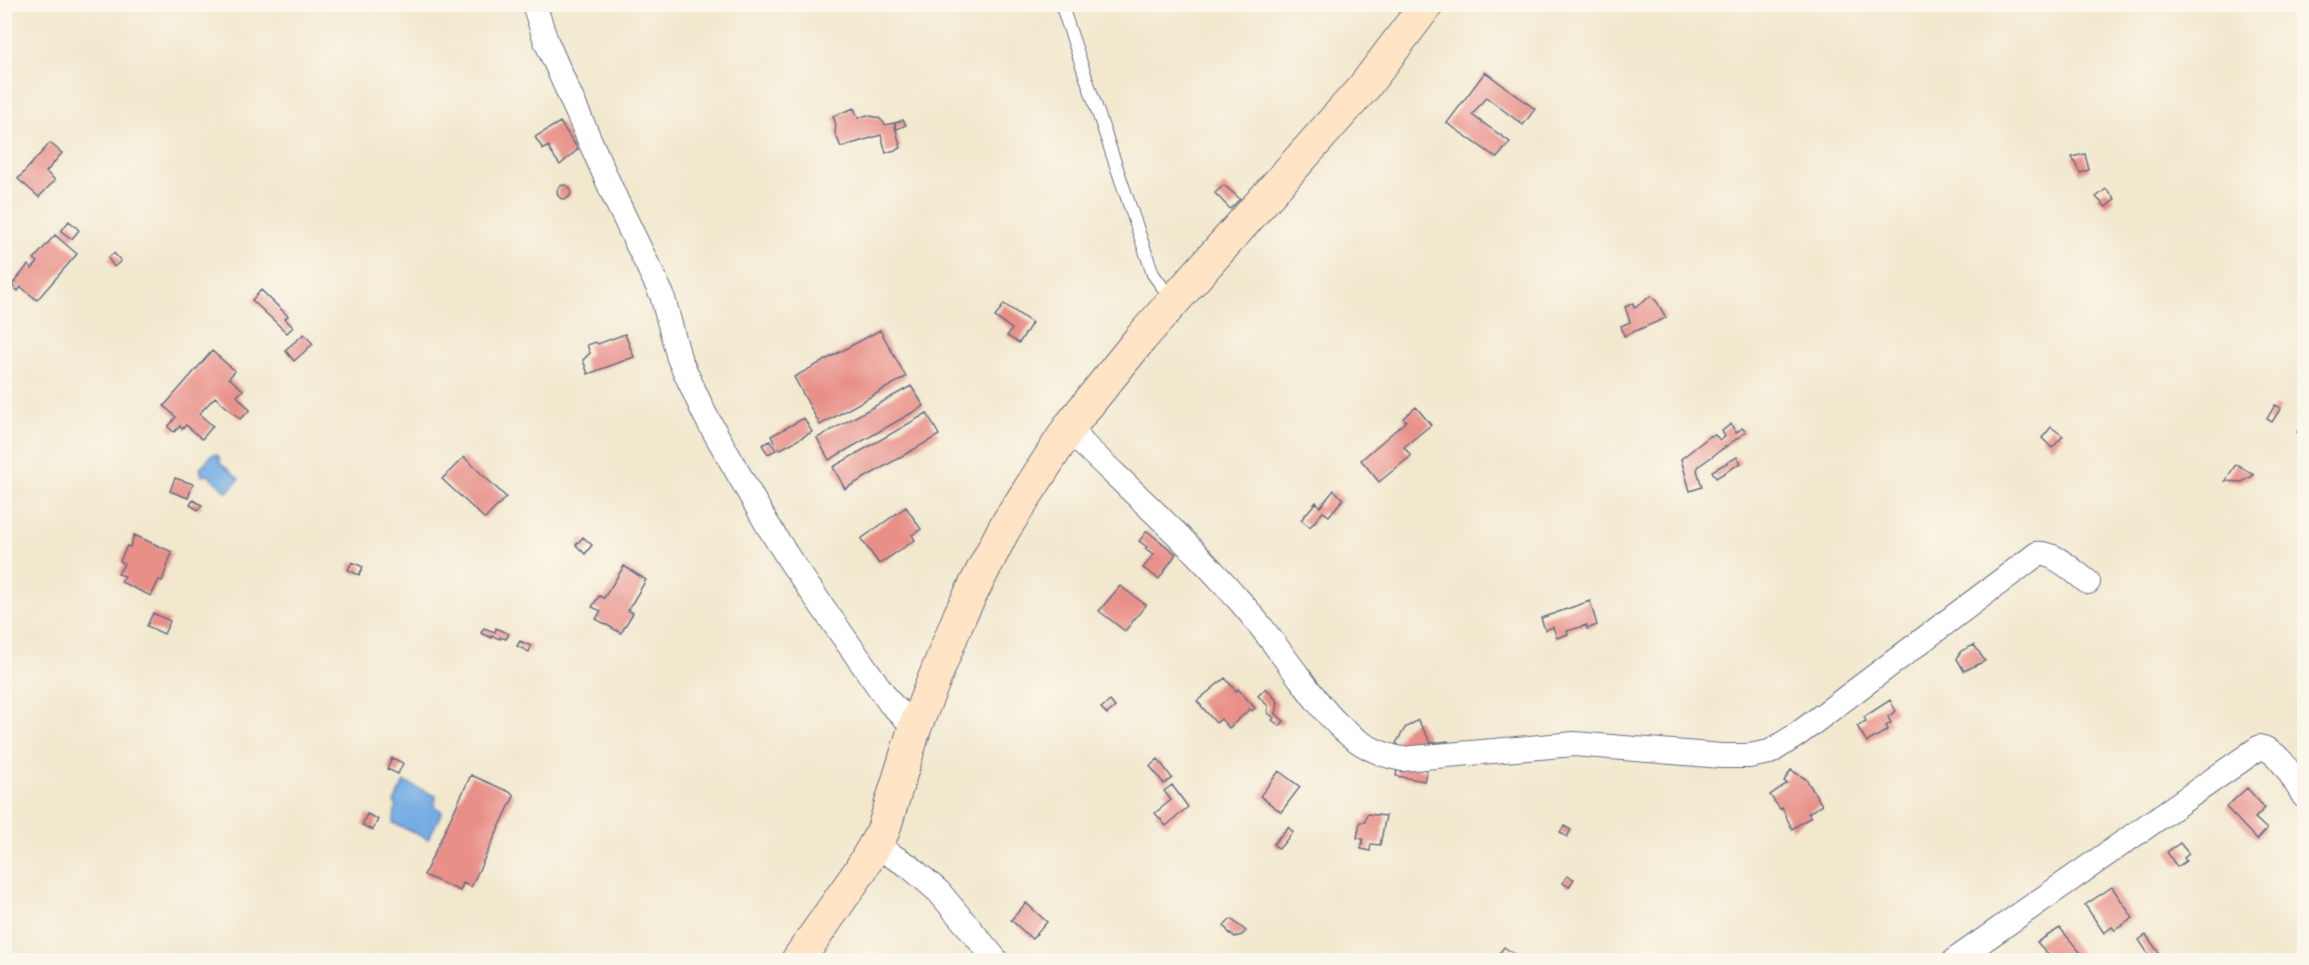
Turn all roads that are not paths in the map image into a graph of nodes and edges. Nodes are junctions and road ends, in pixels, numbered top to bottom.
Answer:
1 (534, 4) edge
2 (1061, 4) edge
3 (1427, 4) edge
4 (1173, 301) junction
5 (1071, 426) junction
6 (2088, 582) dead end
7 (915, 727) junction
8 (2304, 796) edge
9 (874, 845) junction
10 (798, 960) edge
11 (996, 960) edge
12 (1955, 960) edge

1 - 7 street
2 - 4 lane
3 - 4 main road
4 - 5 main road
5 - 6 street
5 - 7 main road
7 - 9 main road
8 - 12 street
9 - 10 main road
9 - 11 street

